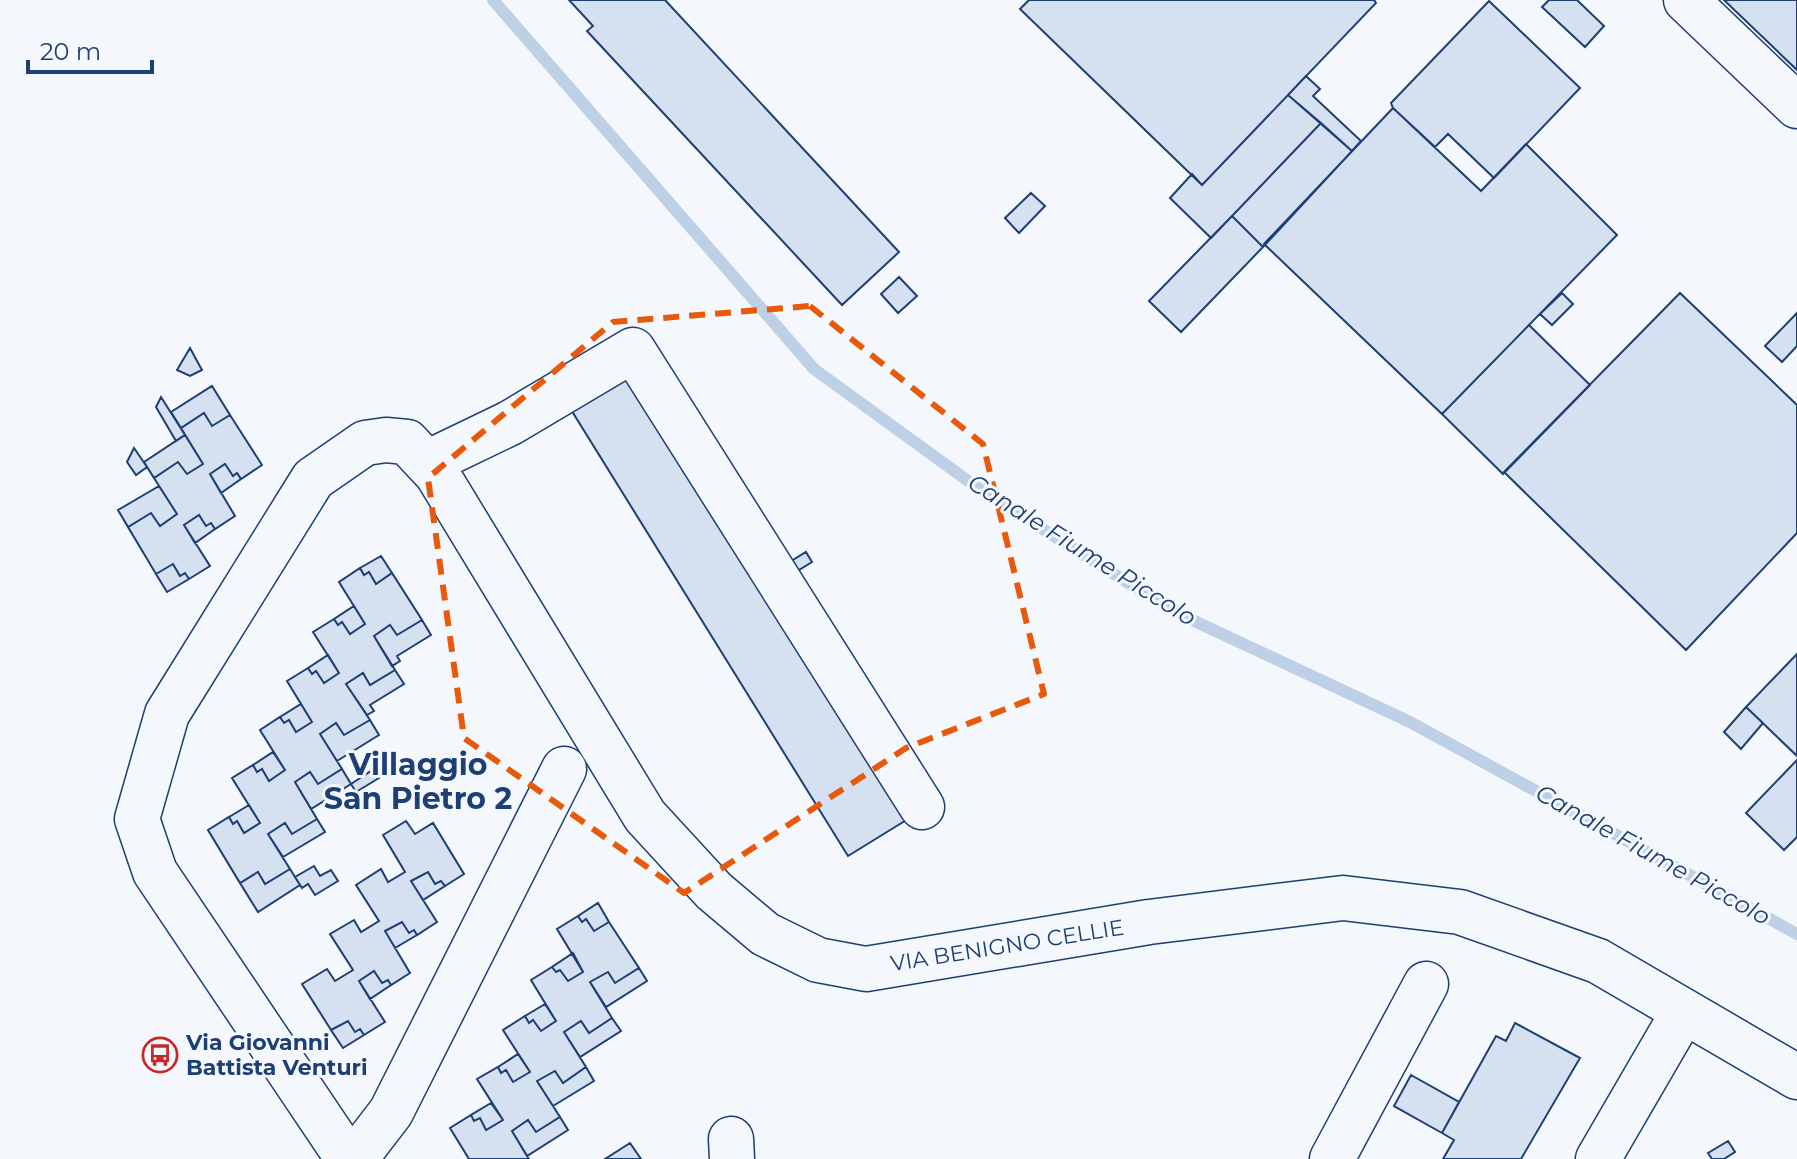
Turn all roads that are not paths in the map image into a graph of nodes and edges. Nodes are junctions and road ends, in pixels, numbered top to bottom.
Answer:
1 (1686, 0) edge
2 (1797, 106) edge
3 (427, 463) junction
4 (564, 769) dead end
5 (922, 807) dead end
6 (1426, 984) dead end
7 (1684, 1011) junction
8 (1797, 1077) edge
9 (348, 1159) edge
10 (355, 1159) edge
11 (1332, 1159) edge
12 (1598, 1159) edge

1 - 2 street
3 - 5 street
3 - 7 street, VIA BENIGNO CELLIE
3 - 9 street, VIA BENIGNO CELLIE
4 - 10 street
6 - 11 street
7 - 8 street, VIA BENIGNO CELLIE
7 - 12 street

